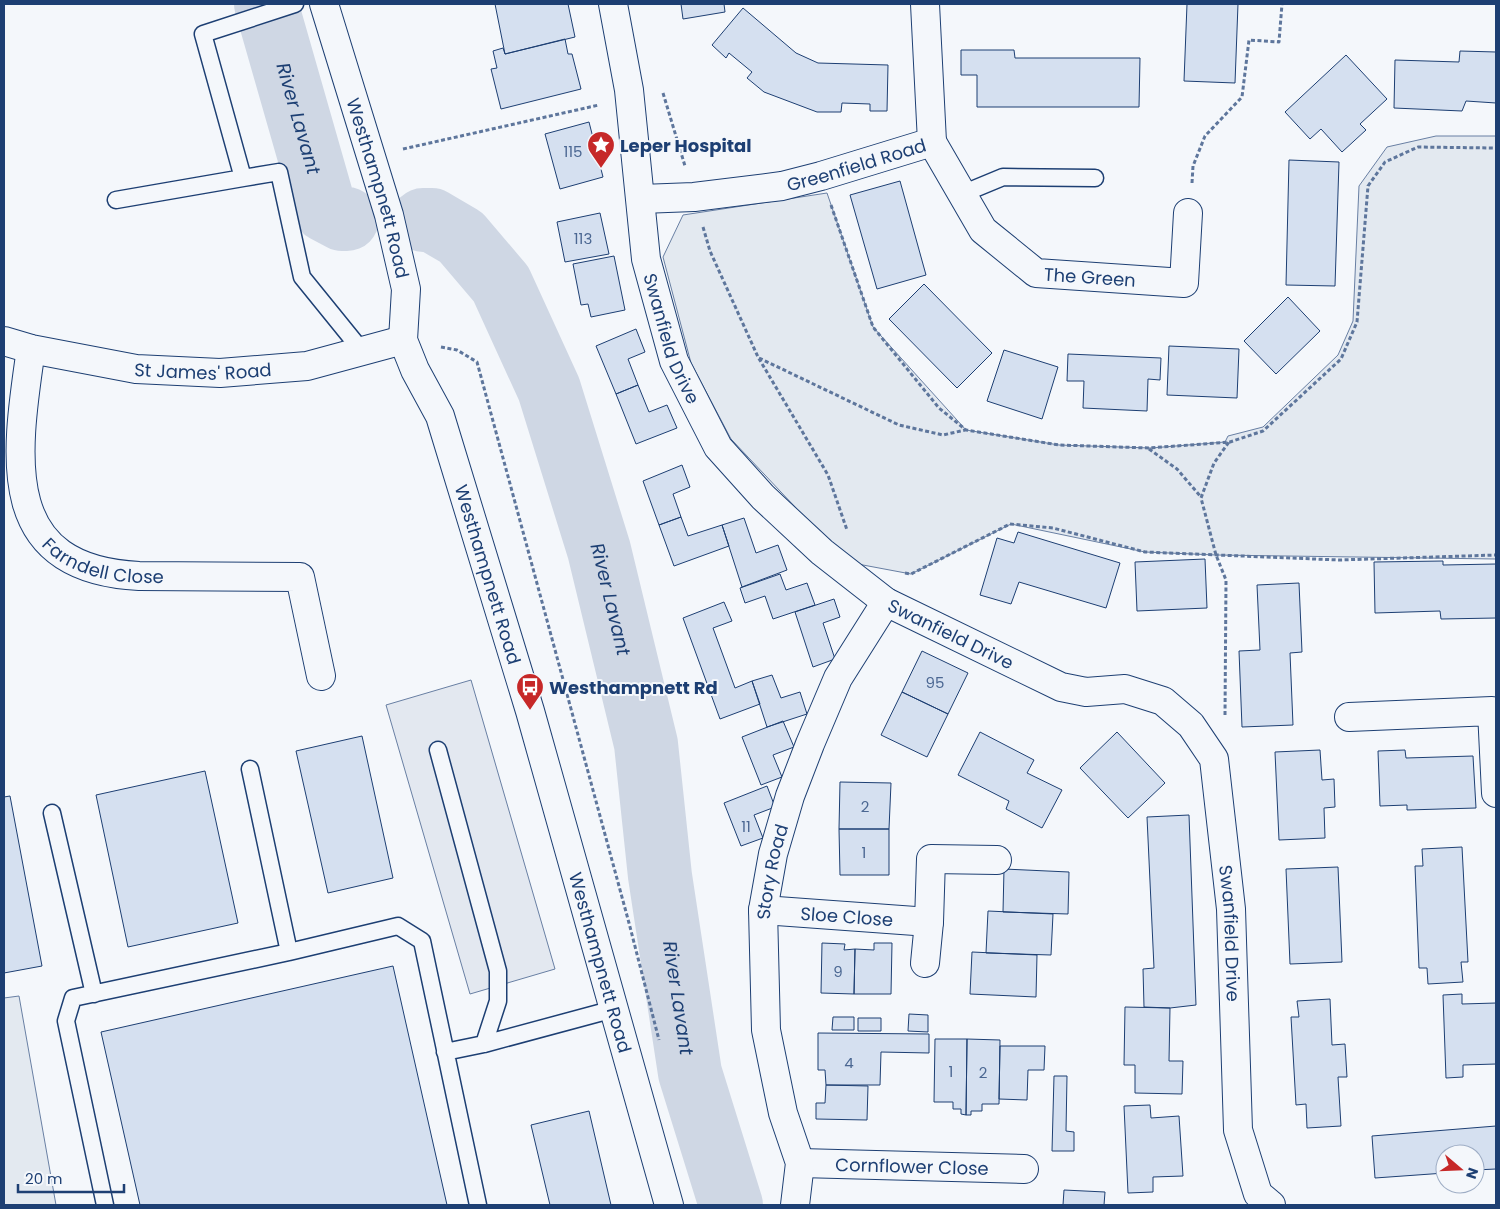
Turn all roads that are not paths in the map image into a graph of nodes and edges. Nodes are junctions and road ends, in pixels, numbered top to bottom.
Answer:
1 (293, 4) edge
2 (324, 4) edge
3 (613, 4) edge
4 (925, 4) edge
5 (932, 142) junction
6 (243, 178) junction
7 (1095, 178) dead end
8 (962, 194) junction
9 (641, 199) junction
10 (116, 200) dead end
11 (1188, 213) road end
12 (404, 340) junction
13 (4, 341) edge
14 (32, 349) junction
15 (362, 351) junction
16 (886, 602) junction
17 (321, 676) dead end
18 (1349, 717) dead end
19 (438, 750) dead end
20 (250, 769) dead end
21 (1496, 793) edge
22 (52, 813) dead end
23 (996, 860) dead end
24 (764, 910) junction
25 (929, 922) junction
26 (288, 952) junction
27 (925, 963) dead end
28 (94, 994) junction
29 (614, 1009) junction
30 (484, 1044) junction
31 (445, 1052) junction
32 (800, 1163) junction
33 (1024, 1169) dead end
34 (1256, 1202) edge
35 (105, 1205) edge
36 (478, 1205) edge
37 (669, 1205) edge
38 (795, 1205) edge

1 - 6 lane
2 - 12 street, Westhampnett Road
3 - 9 street, Swanfield Drive
4 - 5 street, Greenfield Road
5 - 8 street, The Green
5 - 9 street, Greenfield Road
6 - 10 lane
6 - 15 lane
7 - 8 lane
8 - 11 street, The Green
9 - 16 street, Swanfield Drive
12 - 15 street, St James' Road
12 - 29 street, Westhampnett Road
13 - 14 street, St James' Road
14 - 15 street, St James' Road
14 - 17 street, Farndell Close
16 - 24 street, Story Road
16 - 34 street, Swanfield Drive
18 - 21 street
19 - 30 lane
20 - 26 lane
22 - 28 lane
23 - 25 street
24 - 25 street, Sloe Close
24 - 32 street, Story Road
25 - 27 street
26 - 28 lane
26 - 31 lane
28 - 35 lane
29 - 30 lane
29 - 37 street, Westhampnett Road
30 - 31 lane
31 - 36 lane
32 - 33 street, Cornflower Close
32 - 38 street

